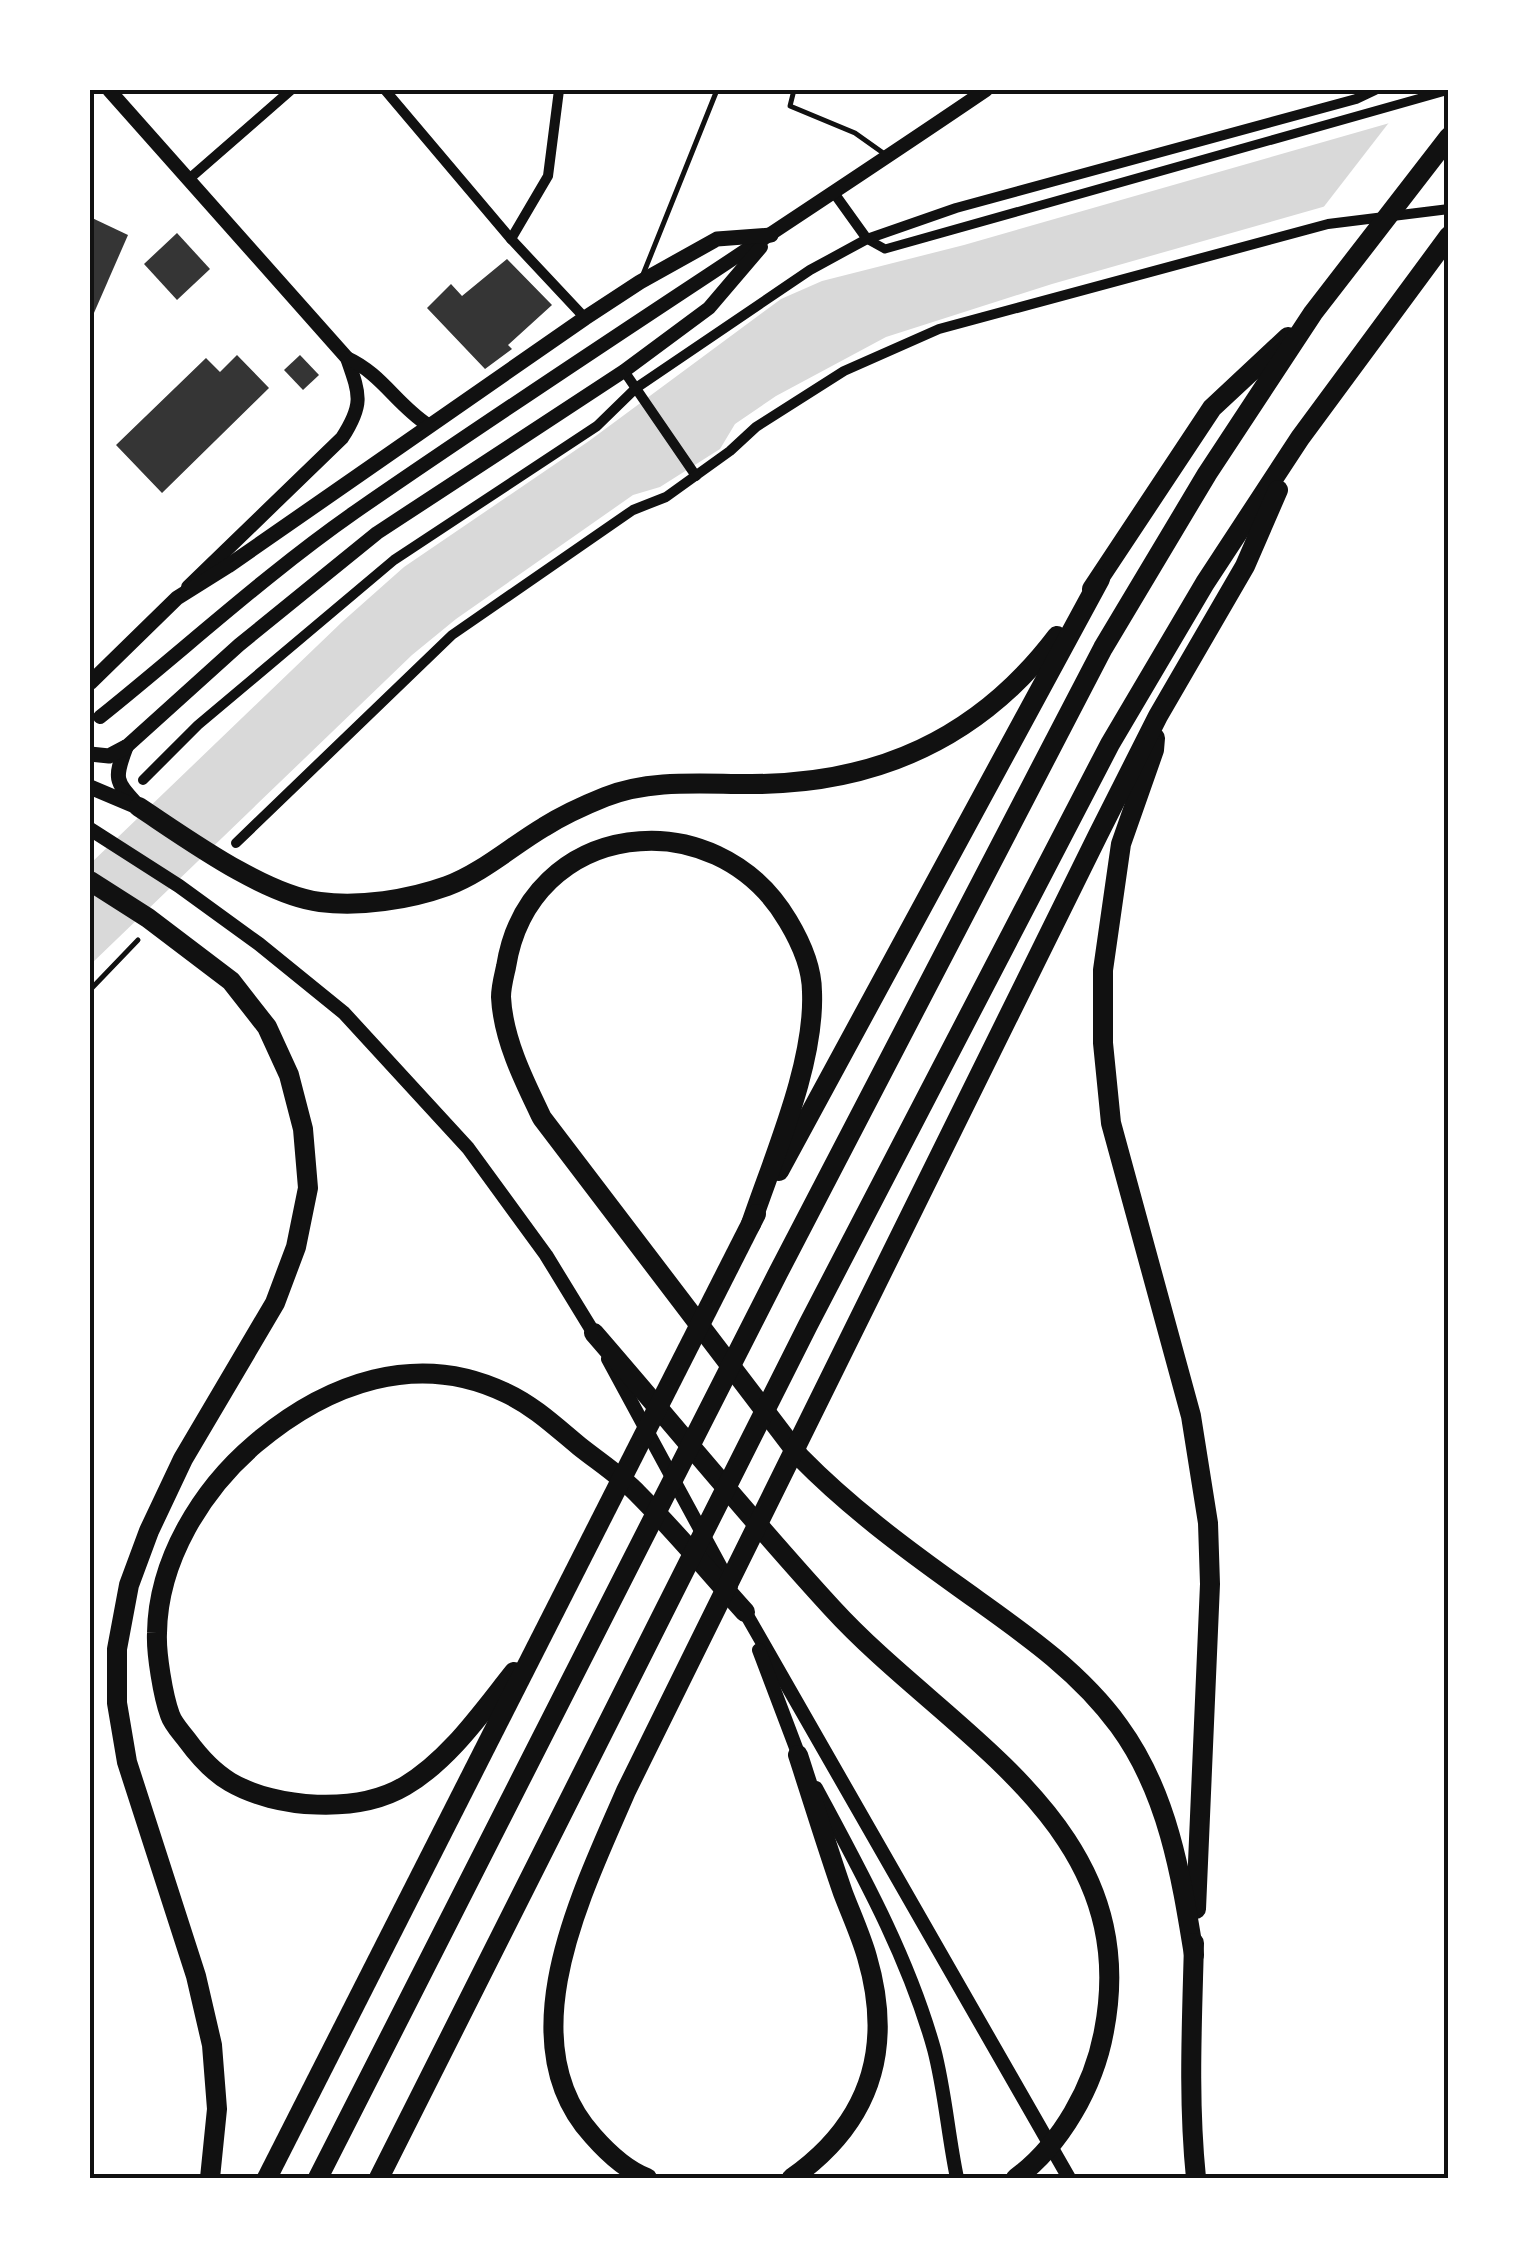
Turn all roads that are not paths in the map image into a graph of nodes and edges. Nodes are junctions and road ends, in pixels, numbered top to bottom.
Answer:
1 (109, 90) edge
2 (291, 90) edge
3 (385, 90) edge
4 (559, 90) edge
5 (717, 90) edge
6 (794, 90) edge
7 (986, 90) edge
8 (1375, 90) edge
9 (1449, 90) edge
10 (1449, 137) edge
11 (888, 156) junction
12 (189, 179) junction
13 (834, 193) junction
14 (1449, 209) edge
15 (771, 235) junction
16 (1449, 236) edge
17 (867, 239) junction
18 (511, 240) junction
19 (640, 282) junction
20 (1313, 314) junction
21 (585, 318) junction
22 (347, 358) junction
23 (624, 371) junction
24 (636, 388) junction
25 (428, 425) junction
26 (1300, 438) junction
27 (695, 473) junction
28 (1100, 579) junction
29 (176, 598) junction
30 (90, 683) edge
31 (1158, 716) junction
32 (100, 717) dead end
33 (126, 747) junction
34 (90, 754) edge
35 (144, 780) dead end
36 (90, 787) edge
37 (139, 807) junction
38 (96, 832) edge
39 (236, 843) dead end
40 (90, 882) edge
41 (138, 940) dead end
42 (90, 990) edge
43 (751, 1224) junction
44 (594, 1332) junction
45 (744, 1612) junction
46 (541, 1640) junction
47 (798, 1755) junction
48 (1194, 1955) junction
49 (210, 2178) edge
50 (267, 2178) edge
51 (318, 2178) edge
52 (379, 2178) edge
53 (647, 2178) edge
54 (792, 2178) edge
55 (957, 2178) edge
56 (1016, 2178) edge
57 (1068, 2178) edge
58 (1196, 2178) edge

1 - 12 street
2 - 12 street
3 - 18 street
4 - 18 street
5 - 19 lane
6 - 11 lane
7 - 11 street
8 - 17 street
9 - 17 street
10 - 20 highway
11 - 13 street
12 - 22 street
13 - 15 street
13 - 17 street
14 - 27 street
15 - 19 main road
15 - 23 street
15 - 32 street
16 - 26 highway
17 - 24 street
18 - 21 street
19 - 21 main road
20 - 28 highway
20 - 51 highway
21 - 25 main road
22 - 25 street
22 - 29 street
23 - 24 street
23 - 33 street
24 - 27 street
24 - 35 street
25 - 29 main road
26 - 31 highway
26 - 52 highway
27 - 39 street
28 - 37 highway
28 - 43 highway
29 - 30 main road
31 - 48 highway
31 - 53 highway
33 - 34 main road
33 - 37 main road
36 - 37 main road
38 - 44 street
40 - 49 highway
41 - 42 lane
43 - 46 highway
43 - 48 highway
44 - 45 street
44 - 56 highway
45 - 46 highway
45 - 47 street
45 - 57 street
46 - 50 highway
47 - 54 highway
47 - 55 street
48 - 58 highway

